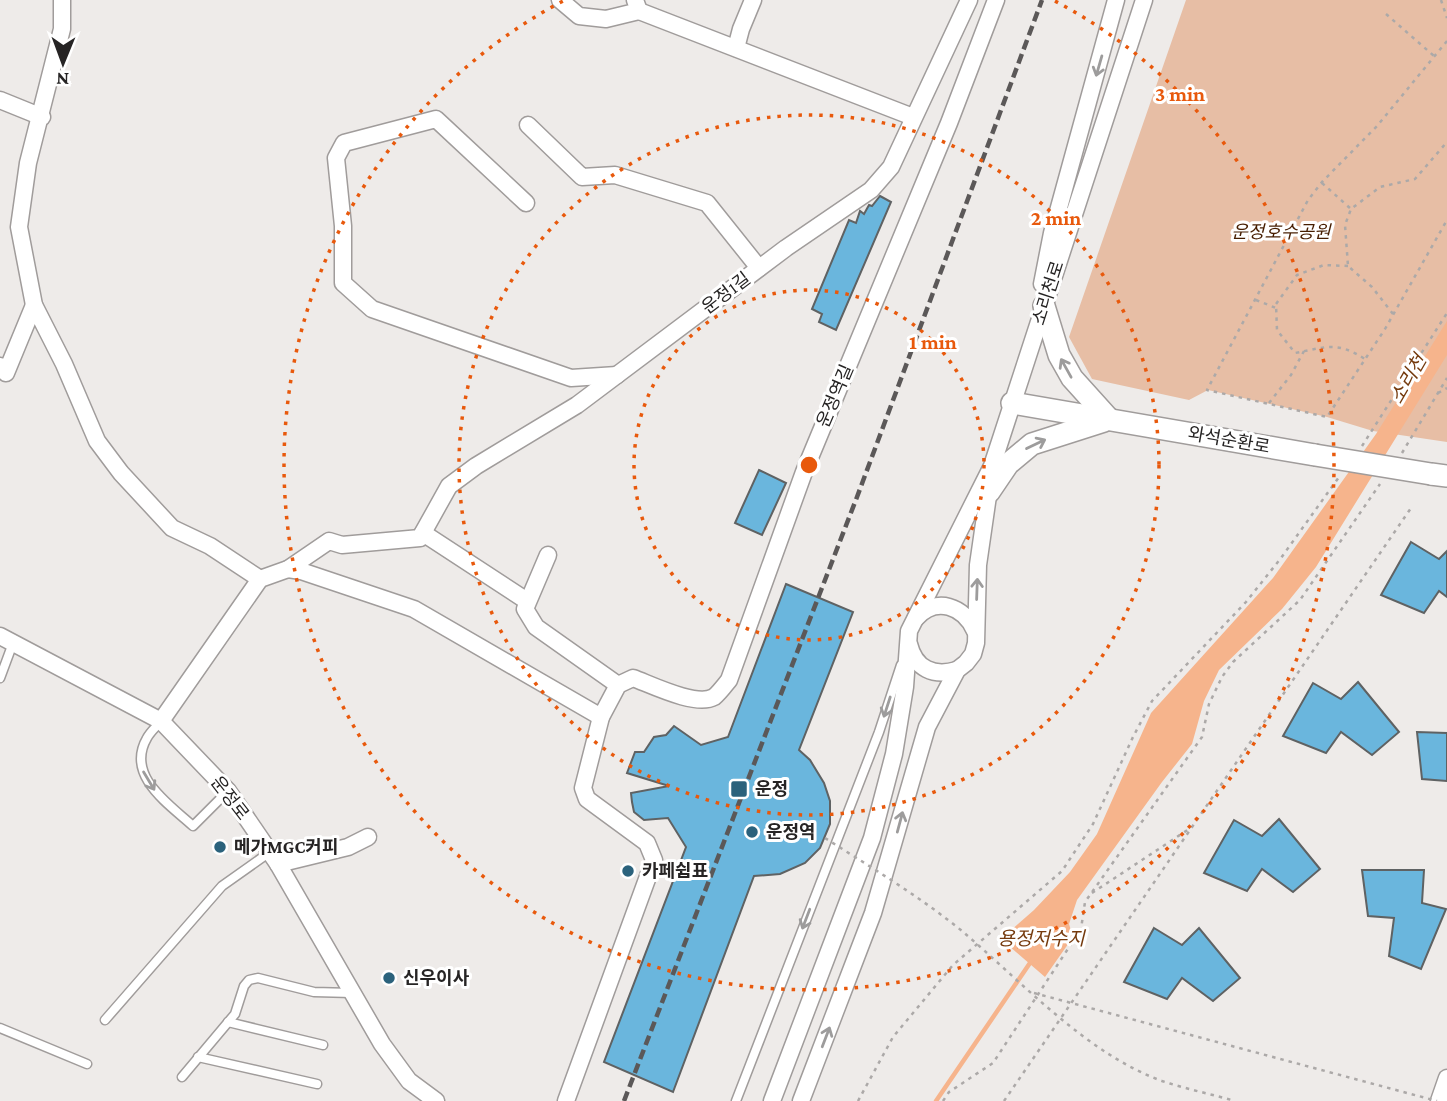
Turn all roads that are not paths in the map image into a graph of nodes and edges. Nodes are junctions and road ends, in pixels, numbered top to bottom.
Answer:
1 (62, 0) edge
2 (561, 0) edge
3 (753, 0) edge
4 (968, 0) edge
5 (996, 0) edge
6 (1116, 0) edge
7 (1144, 0) edge
8 (637, 5) edge
9 (736, 48) junction
10 (0, 100) edge
11 (41, 117) junction
12 (913, 117) junction
13 (528, 125) dead end
14 (526, 203) dead end
15 (760, 268) junction
16 (34, 305) junction
17 (1044, 306) junction
18 (1026, 362) junction
19 (0, 366) edge
20 (617, 375) junction
21 (1012, 403) junction
22 (1109, 419) junction
23 (992, 466) junction
24 (1439, 475) edge
25 (989, 492) junction
26 (423, 533) junction
27 (548, 555) dead end
28 (288, 569) junction
29 (260, 579) junction
30 (527, 601) junction
31 (913, 621) junction
32 (975, 631) junction
33 (7, 640) edge
34 (908, 642) junction
35 (957, 670) junction
36 (0, 678) edge
37 (618, 684) junction
38 (601, 717) junction
39 (161, 721) junction
40 (228, 792) junction
41 (368, 837) dead end
42 (274, 858) junction
43 (352, 993) junction
44 (105, 1020) dead end
45 (228, 1022) junction
46 (0, 1028) edge
47 (323, 1045) dead end
48 (198, 1057) junction
49 (87, 1065) dead end
50 (181, 1077) dead end
51 (1447, 1078) edge
52 (317, 1083) dead end
53 (431, 1100) edge
54 (566, 1101) edge
55 (736, 1101) edge
56 (772, 1101) edge
57 (801, 1101) edge
58 (1438, 1101) edge

1 - 11 street
2 - 8 street
3 - 9 street
4 - 12 street, 운정1길
5 - 37 street, 운정역길
6 -> 18 street
7 - 17 street, 소리천로
8 - 9 street
9 - 12 street
10 - 11 street
11 - 16 street
12 - 15 street, 운정1길
13 - 15 street
14 - 20 street
15 - 20 street, 운정1길
16 - 19 street
16 - 29 street
17 - 18 street, 소리천로
22 -> 17 street
18 - 21 street, 소리천로
20 - 26 street, 운정1길
21 - 22 street, 와석순환로
21 - 23 street, 소리천로
22 - 24 street, 와석순환로, bridge
25 -> 22 street
23 - 25 street
23 - 31 street
32 -> 25 street
26 - 28 street
26 - 30 street
27 - 30 street
28 - 29 street
28 - 38 street
29 - 39 street
30 - 37 street
31 - 32 street
31 - 34 street
32 - 35 street
33 - 36 lane
33 - 39 street, 운정로
34 - 35 street
34 -> 55 lane
34 - 56 street
57 -> 35 street
37 - 38 street
38 - 54 street
39 - 40 street, 운정로
39 -> 40 lane
40 - 42 street, 운정로
41 - 42 street
42 - 43 street, 운정로
42 - 44 lane
43 - 45 lane
43 - 53 street, 운정로
45 - 47 lane
45 - 48 lane
46 - 49 lane
48 - 50 lane
48 - 52 lane
51 - 58 street

